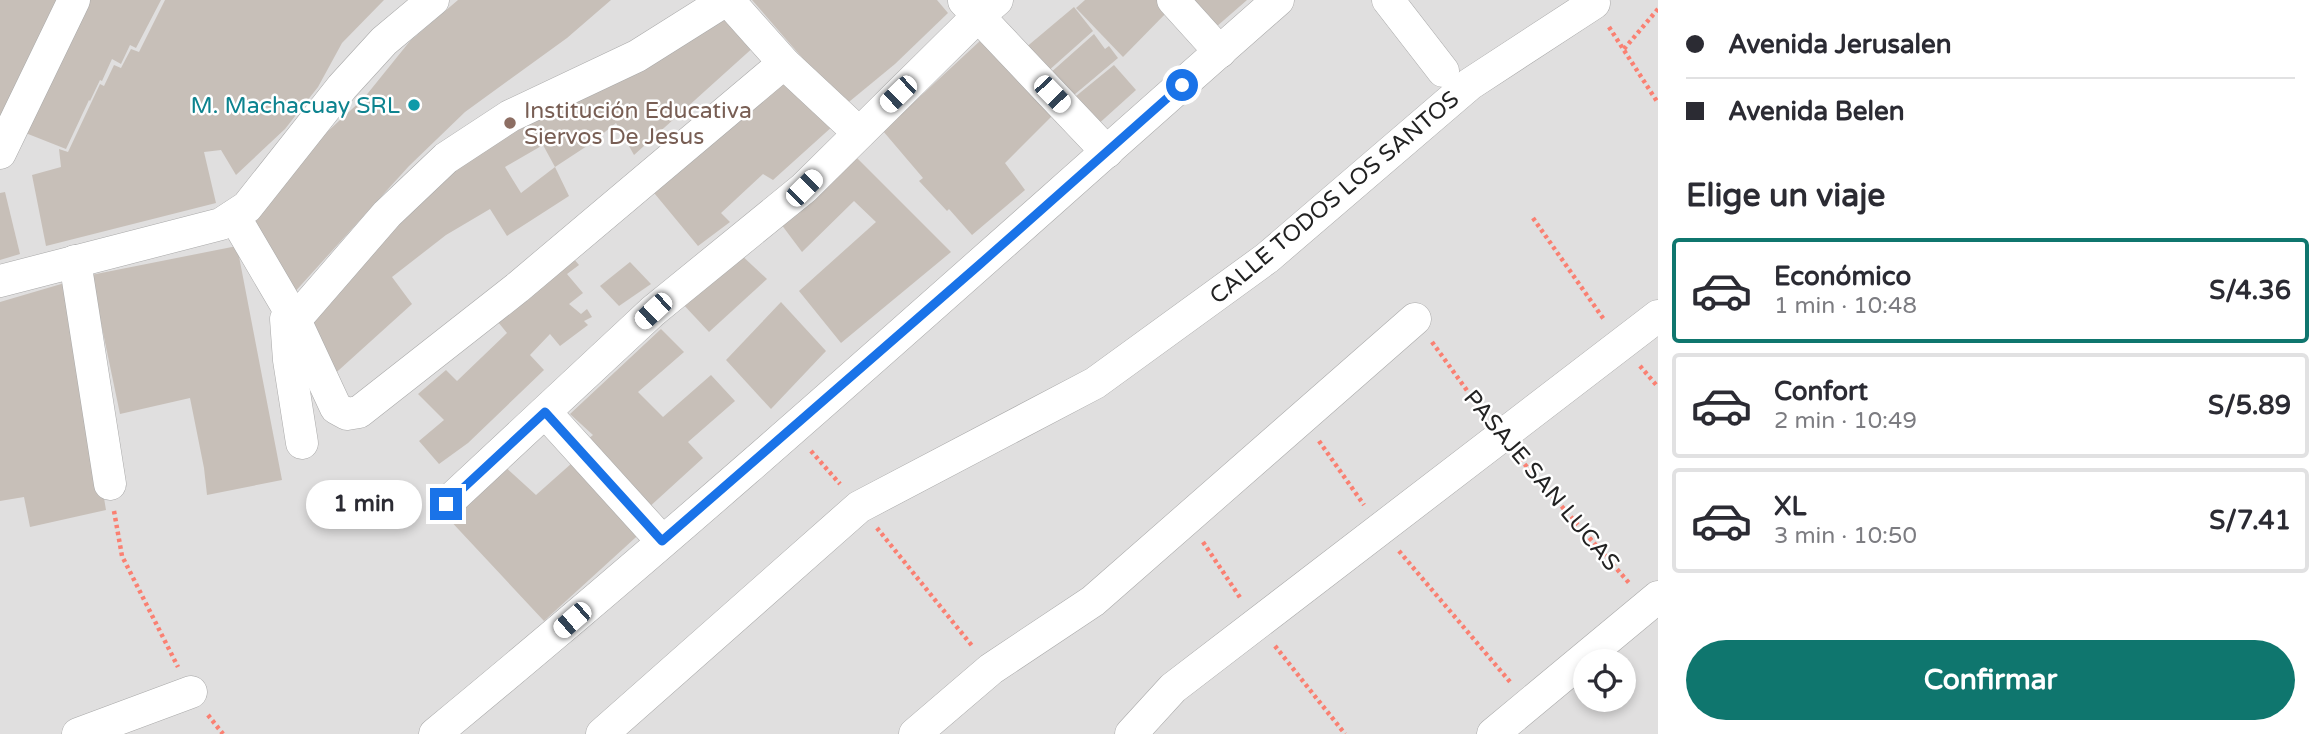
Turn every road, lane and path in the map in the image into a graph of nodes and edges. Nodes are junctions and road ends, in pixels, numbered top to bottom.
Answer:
1 (74, 0) edge
2 (433, 0) edge
3 (727, 0) edge
4 (1173, 0) edge
5 (1278, 0) edge
6 (1388, 0) edge
7 (1594, 4) joint
8 (979, 6) edge
9 (1658, 9) edge
10 (1623, 50) junction
11 (1220, 51) junction
12 (784, 63) junction
13 (1443, 71) dead end
14 (1658, 103) edge
15 (859, 133) junction
16 (1107, 152) junction
17 (0, 153) edge
18 (234, 216) junction
19 (1533, 219) dead end
20 (75, 261) junction
21 (0, 281) edge
22 (290, 311) junction
23 (1658, 316) edge
24 (1415, 319) joint
25 (1622, 344) junction
26 (1658, 387) edge
27 (545, 412) junction
28 (1303, 417) junction
29 (791, 428) junction
30 (1501, 438) junction
31 (302, 443) dead end
32 (110, 484) joint
33 (446, 504) dead end
34 (859, 507) junction
35 (1381, 530) junction
36 (662, 541) junction
37 (1653, 601) edge
38 (991, 669) junction
39 (191, 692) junction
40 (1528, 703) junction
41 (78, 734) edge
42 (223, 734) edge
43 (435, 734) edge
44 (602, 734) edge
45 (915, 734) edge
46 (1130, 734) edge
47 (1493, 734) edge

1 - 17 street
2 - 18 street
3 - 12 street
3 - 22 street
4 - 11 street
5 - 11 street
6 - 13 street
7 - 10 path
7 - 34 street, CALLE TODOS LOS SANTOS
8 - 15 street
8 - 16 street
9 - 10 path
10 - 14 path
11 - 16 street
12 - 15 street
12 - 22 street
15 - 27 street
16 - 29 street
18 - 20 street
18 - 22 street
19 - 25 path
20 - 21 street
20 - 32 street
22 - 31 street
23 - 25 street
24 - 28 street
24 - 30 path, PASAJE SAN LUCAS
25 - 26 path
25 - 30 street
27 - 33 street
27 - 36 street
28 - 35 path
28 - 38 street
29 - 34 path
29 - 36 street
30 - 35 street
30 - 37 path, PASAJE SAN LUCAS
32 - 39 path
34 - 38 path
34 - 44 street, CALLE TODOS LOS SANTOS
35 - 40 path
35 - 46 street
36 - 43 street
37 - 40 street
38 - 45 street
39 - 41 street
39 - 42 path
40 - 47 street

